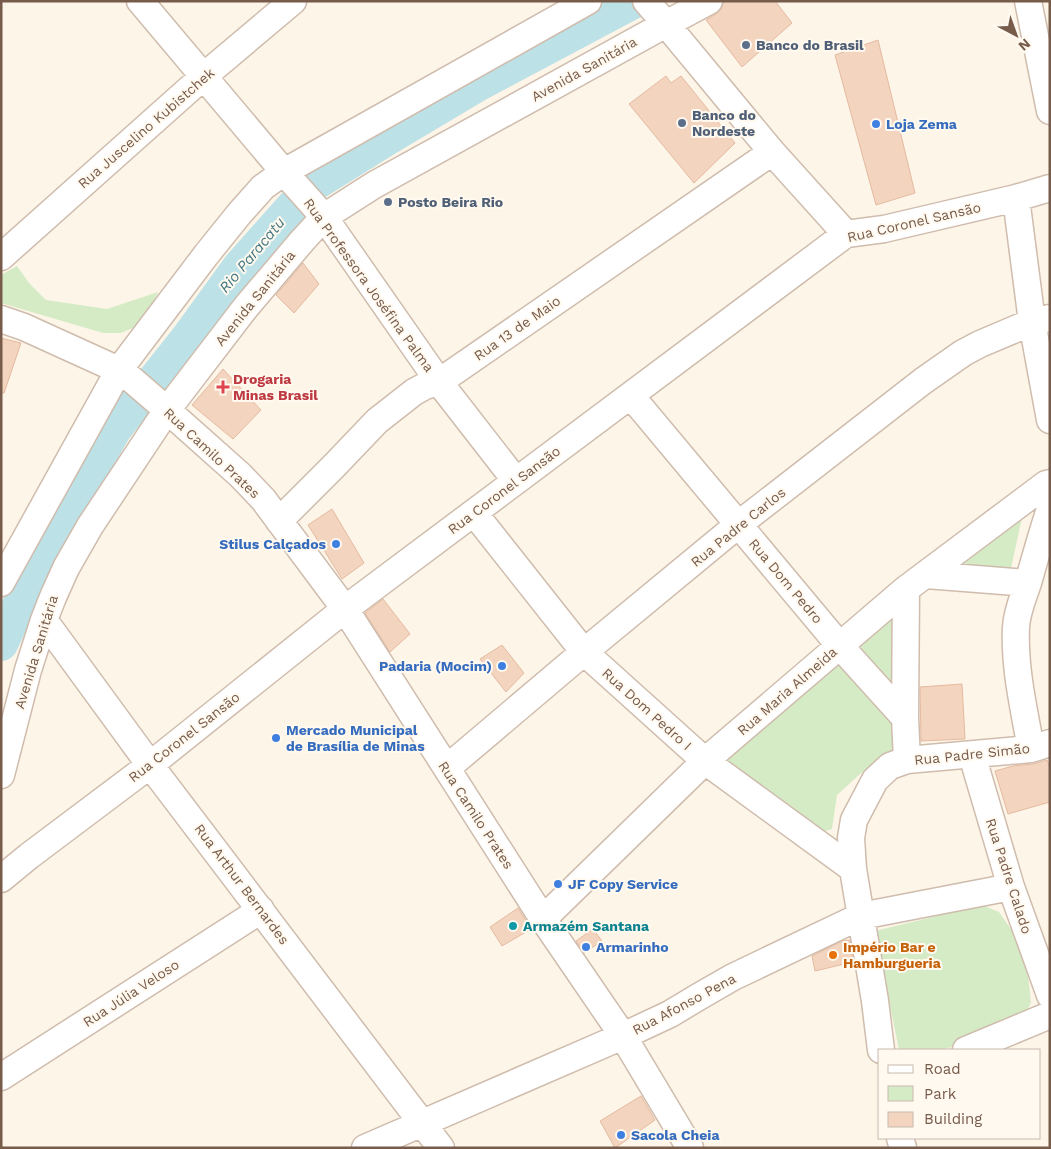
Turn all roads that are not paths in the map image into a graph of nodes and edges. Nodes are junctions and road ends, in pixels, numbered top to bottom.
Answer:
1 (140, 1) edge
2 (293, 1) edge
3 (588, 1) edge
4 (709, 1) edge
5 (1028, 1) edge
6 (654, 11) edge
7 (204, 76) junction
8 (1050, 111) edge
9 (772, 152) junction
10 (287, 175) junction
11 (1050, 188) edge
12 (1016, 198) junction
13 (320, 213) junction
14 (846, 234) junction
15 (1, 257) edge
16 (1, 319) edge
17 (1041, 320) edge
18 (121, 371) junction
19 (438, 382) junction
20 (631, 396) junction
21 (162, 406) junction
22 (1050, 420) edge
23 (516, 481) junction
24 (1050, 483) edge
25 (1050, 509) edge
26 (474, 513) junction
27 (279, 521) junction
28 (739, 524) junction
29 (1, 582) edge
30 (916, 582) junction
31 (1027, 584) junction
32 (346, 609) junction
33 (44, 620) junction
34 (840, 646) junction
35 (584, 652) junction
36 (905, 718) junction
37 (1040, 746) edge
38 (972, 755) junction
39 (907, 760) junction
40 (705, 761) junction
41 (150, 765) junction
42 (447, 768) junction
43 (1, 775) edge
44 (853, 869) junction
45 (1, 879) edge
46 (1010, 887) junction
47 (261, 910) junction
48 (861, 916) junction
49 (543, 919) junction
50 (1050, 995) edge
51 (1050, 1015) edge
52 (623, 1036) junction
53 (882, 1049) edge
54 (968, 1049) edge
55 (1, 1077) edge
56 (422, 1123) junction
57 (365, 1148) edge
58 (441, 1148) edge
59 (690, 1148) edge

1 - 7 street, Rua Professora Joséfina Palma
2 - 7 street, Rua Juscelino Kubistchek
3 - 10 street
4 - 6 street, Avenida Sanitária
5 - 8 street
6 - 9 street
6 - 13 street, Avenida Sanitária
7 - 10 street, Rua Professora Joséfina Palma
7 - 15 street, Rua Juscelino Kubistchek
9 - 14 street
9 - 19 street, Rua 13 de Maio
10 - 13 street, Rua Professora Joséfina Palma
10 - 18 street
11 - 12 street, Rua Coronel Sansão
12 - 14 street, Rua Coronel Sansão
12 - 17 street
13 - 19 street, Rua Professora Joséfina Palma
13 - 21 street, Avenida Sanitária
14 - 20 street, Rua Coronel Sansão
16 - 18 street, Rua Camilo Prates
17 - 22 street
17 - 28 street, Rua Padre Carlos
18 - 21 street, Rua Camilo Prates
18 - 29 street
19 - 23 street, Rua Professora Joséfina Palma
19 - 27 street, Rua 13 de Maio
20 - 23 street, Rua Coronel Sansão
20 - 28 street, Rua Dom Pedro
21 - 27 street, Rua Camilo Prates
21 - 33 street, Avenida Sanitária
23 - 26 street, Rua Coronel Sansão
24 - 30 street, Rua Maria Almeida
25 - 31 street
26 - 32 street, Rua Coronel Sansão
26 - 35 street, Rua Dom Pedro I
27 - 32 street, Rua Camilo Prates
28 - 34 street, Rua Dom Pedro
28 - 35 street, Rua Padre Carlos
30 - 31 street
30 - 34 street, Rua Maria Almeida
30 - 36 street
31 - 37 street
32 - 41 street, Rua Coronel Sansão
32 - 42 street, Rua Camilo Prates
33 - 41 street, Rua Arthur Bernardes
33 - 43 street, Avenida Sanitária
34 - 36 street, Rua Dom Pedro
34 - 40 street, Rua Maria Almeida
35 - 40 street, Rua Dom Pedro I
35 - 42 street, Rua Padre Carlos
36 - 39 street
37 - 38 street, Rua Padre Simão
38 - 39 street, Rua Padre Simão
38 - 46 street, Rua Padre Calado
39 - 44 street, Rua Padre Simão
40 - 44 street, Rua Dom Pedro I
40 - 49 street, Rua Maria Almeida
41 - 45 street, Rua Coronel Sansão
41 - 47 street, Rua Arthur Bernardes
42 - 49 street, Rua Camilo Prates
44 - 48 street, Rua Padre Simão
46 - 48 street, Rua Afonso Pena
46 - 50 street, Rua Padre Calado
47 - 55 street, Rua Júlia Veloso
47 - 56 street, Rua Arthur Bernardes
48 - 52 street, Rua Afonso Pena
48 - 53 street, Rua Padre Simão
49 - 52 street, Rua Camilo Prates
51 - 54 street
52 - 56 street, Rua Afonso Pena
52 - 59 street, Rua Camilo Prates
56 - 57 street, Rua Afonso Pena
56 - 58 street, Rua Arthur Bernardes

